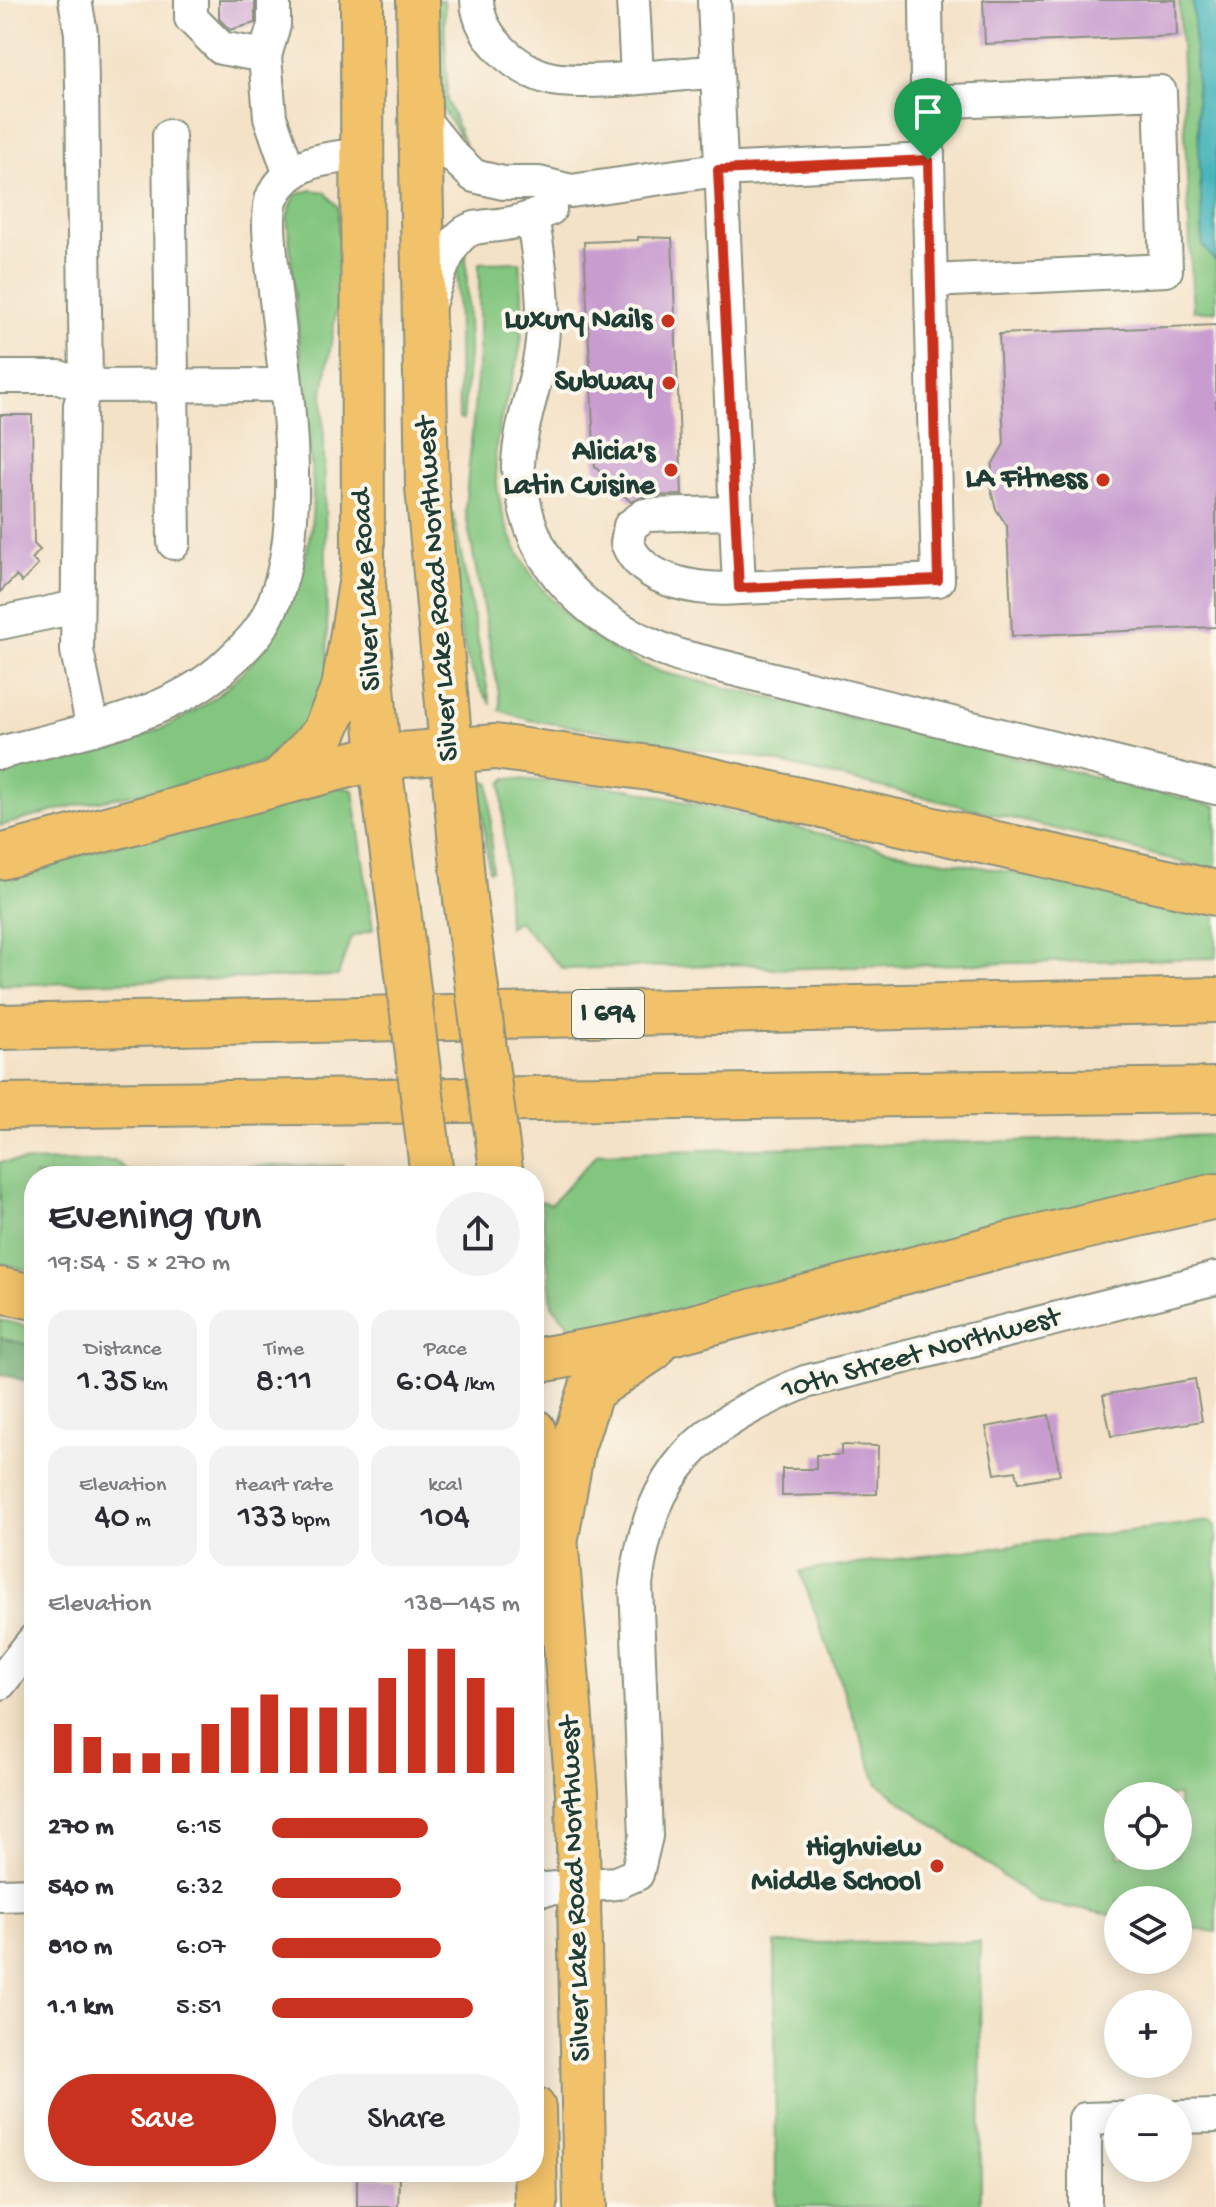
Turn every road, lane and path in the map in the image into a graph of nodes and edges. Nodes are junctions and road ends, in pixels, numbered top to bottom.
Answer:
1 (75, 0) edge
2 (191, 0) edge
3 (274, 0) edge
4 (362, 0) edge
5 (418, 0) edge
6 (477, 0) edge
7 (633, 0) edge
8 (714, 0) edge
9 (926, 0) edge
10 (265, 56) junction
11 (715, 72) junction
12 (637, 76) junction
13 (927, 102) junction
14 (418, 113) junction
15 (169, 136) dead end
16 (362, 155) junction
17 (928, 160) junction
18 (718, 170) junction
19 (289, 172) junction
20 (571, 191) junction
21 (532, 218) junction
22 (931, 281) junction
23 (422, 325) junction
24 (0, 377) edge
25 (286, 385) junction
26 (86, 386) junction
27 (175, 386) junction
28 (736, 513) junction
29 (174, 543) dead end
30 (363, 571) junction
31 (739, 588) junction
32 (76, 607) junction
33 (0, 623) edge
34 (93, 729) junction
35 (450, 749) junction
36 (0, 753) edge
37 (379, 757) junction
38 (278, 783) junction
39 (1216, 788) edge
40 (0, 857) edge
41 (1216, 893) edge
42 (1216, 1000) edge
43 (0, 1027) edge
44 (1216, 1090) edge
45 (0, 1106) edge
46 (431, 1166) edge
47 (501, 1166) edge
48 (1216, 1196) edge
49 (1216, 1278) edge
50 (0, 1290) edge
51 (24, 1295) edge
52 (681, 1330) junction
53 (544, 1360) edge
54 (544, 1479) edge
55 (556, 1537) junction
56 (24, 1653) edge
57 (0, 1683) edge
58 (580, 1887) junction
59 (544, 1889) edge
60 (24, 1894) edge
61 (0, 1895) edge
62 (1216, 2116) edge
63 (1192, 2117) edge
64 (1104, 2118) edge
65 (535, 2182) edge
66 (536, 2207) edge
67 (585, 2207) edge
68 (1085, 2207) edge

1 - 26 street
2 - 10 street
3 - 10 street
4 - 16 main road, Silver Lake Road
5 - 14 main road, Silver Lake Road Northwest
6 - 12 street
7 - 12 street
8 - 11 street
9 - 13 street
10 - 19 street
11 - 12 street
11 - 18 street
13 - 17 street
13 - 22 street
14 - 20 street
14 - 23 main road, Silver Lake Road Northwest
15 - 27 street
16 - 19 street
16 - 30 main road, Silver Lake Road
17 - 18 street
17 - 22 street
18 - 20 street
18 - 28 street
19 - 25 street
20 - 21 street
21 - 23 street
21 - 39 street
22 - 31 street
23 - 35 main road, Silver Lake Road Northwest
24 - 26 street
25 - 27 street
25 - 34 street
26 - 27 street
26 - 32 street
27 - 29 street
28 - 31 street
28 - 31 street
30 - 37 main road, Silver Lake Road
30 - 38 highway
32 - 33 street
32 - 34 street
34 - 36 street
35 - 37 highway
35 - 41 highway
35 - 47 main road, Silver Lake Road Northwest, bridge
37 - 38 highway
37 - 46 main road, Silver Lake Road, bridge
38 - 40 highway
42 - 43 highway, I 694
44 - 45 highway
48 - 52 highway
49 - 58 street, 10th Street Northwest
50 - 51 highway
52 - 53 highway
52 - 55 highway
54 - 55 main road, Silver Lake Road Northwest
55 - 58 main road, Silver Lake Road Northwest
56 - 57 street
58 - 59 street
58 - 67 main road, Silver Lake Road Northwest
60 - 61 street
62 - 63 street
64 - 68 street
65 - 66 main road

